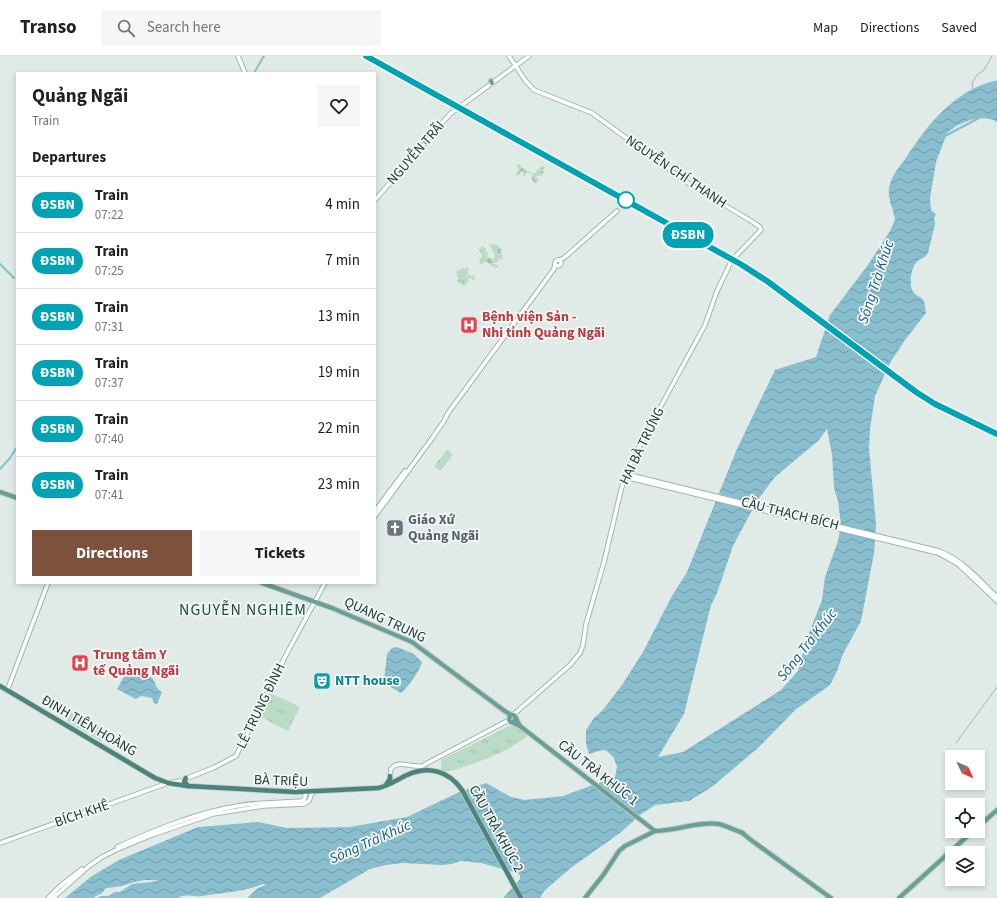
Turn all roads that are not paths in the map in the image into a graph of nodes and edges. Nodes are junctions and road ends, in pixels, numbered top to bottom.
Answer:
1 (238, 56) edge
2 (508, 56) edge
3 (528, 56) edge
4 (515, 64) junction
5 (245, 72) edge
6 (376, 197) edge
7 (617, 212) dead end
8 (761, 230) joint
9 (626, 475) junction
10 (0, 492) edge
11 (16, 498) edge
12 (382, 503) junction
13 (376, 510) edge
14 (376, 514) edge
15 (883, 538) junction
16 (48, 584) edge
17 (265, 584) edge
18 (324, 584) edge
19 (997, 597) edge
20 (315, 601) junction
21 (997, 601) edge
22 (0, 688) edge
23 (7, 692) junction
24 (506, 712) junction
25 (514, 716) junction
26 (510, 721) junction
27 (520, 726) junction
28 (213, 767) junction
29 (186, 778) junction
30 (177, 780) junction
31 (393, 780) junction
32 (166, 784) junction
33 (188, 786) junction
34 (299, 793) junction
35 (306, 793) junction
36 (311, 794) junction
37 (302, 802) junction
38 (997, 810) edge
39 (985, 821) edge
40 (657, 831) junction
41 (965, 838) edge
42 (0, 843) edge
43 (48, 898) edge
44 (53, 898) edge
45 (521, 898) edge
46 (584, 898) edge
47 (831, 898) edge
48 (899, 898) edge

1 - 5 main road
2 - 4 main road, NGUYỄN CHÍ THANH
3 - 4 main road, NGUYỄN TRÃI
4 - 6 main road, NGUYỄN TRÃI
4 - 8 main road, NGUYỄN CHÍ THANH
7 - 12 main road
8 - 9 main road, HAI BÀ TRƯNG
9 - 15 main road, CẦU THẠCH BÍCH
9 - 25 main road, HAI BÀ TRƯNG
10 - 11 main road
12 - 13 main road
12 - 14 main road
15 - 19 main road
15 - 21 main road
16 - 23 main road
17 - 20 main road, QUANG TRUNG
18 - 20 main road, LÊ TRUNG ĐÌNH
20 - 24 main road, QUANG TRUNG
20 - 28 main road, LÊ TRUNG ĐÌNH
22 - 23 highway, ĐINH TIÊN HOÀNG
23 - 32 highway, ĐINH TIÊN HOÀNG
24 - 25 main road, QUANG TRUNG
24 - 26 main road
25 - 26 main road
25 - 26 main road
25 - 27 main road
26 - 27 main road
26 - 31 main road
27 - 40 main road, CẦU TRÀ KHÚC 1
28 - 29 main road, LÊ TRUNG ĐÌNH
28 - 30 main road, LÊ TRUNG ĐÌNH
29 - 30 main road, LÊ TRUNG ĐÌNH
29 - 33 highway
30 - 32 main road, BÍCH KHÊ
31 - 36 highway, BÀ TRIỆU
31 - 36 highway, BÀ TRIỆU
31 - 45 highway, CẦU TRÀ KHÚC 2
32 - 33 highway, BÀ TRIỆU
32 - 34 highway, BÀ TRIỆU
32 - 42 main road, BÍCH KHÊ
33 - 35 highway, BÀ TRIỆU
34 - 35 highway, BÀ TRIỆU
34 - 37 main road
35 - 36 highway, BÀ TRIỆU
35 - 37 main road
36 - 37 main road
37 - 43 main road
37 - 44 main road
38 - 39 main road
40 - 46 main road
40 - 47 main road
41 - 48 main road

